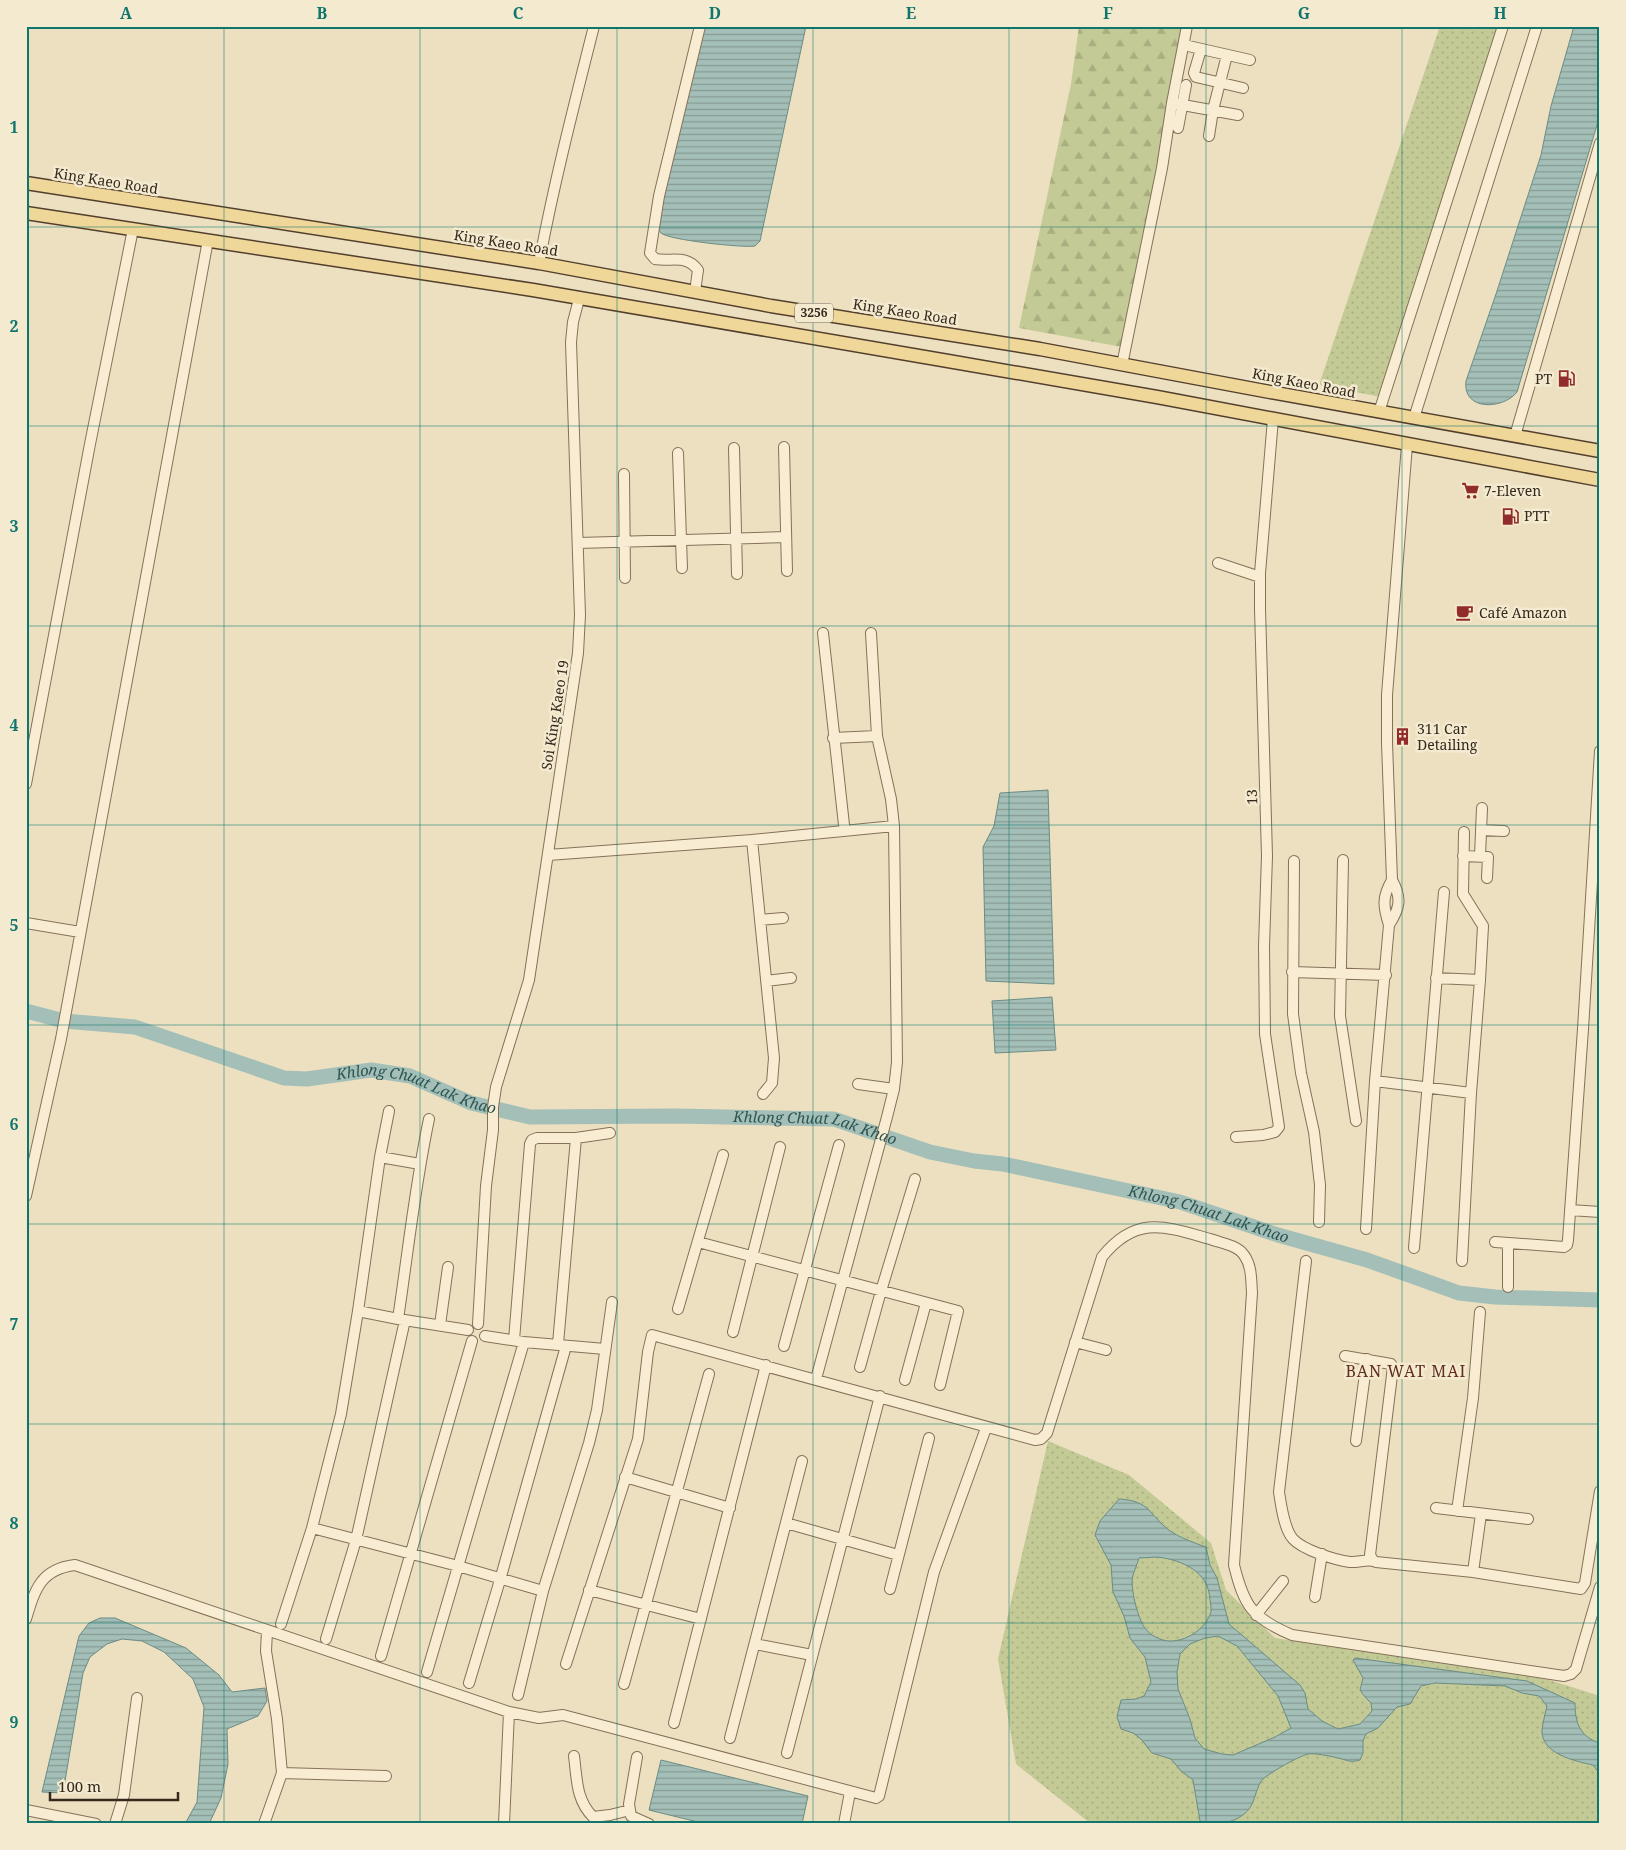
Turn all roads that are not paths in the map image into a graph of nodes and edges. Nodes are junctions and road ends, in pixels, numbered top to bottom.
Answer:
1 (594, 26) edge
2 (700, 26) edge
3 (1187, 26) edge
4 (1503, 26) edge
5 (1537, 26) edge
6 (1184, 45) junction
7 (1200, 49) junction
8 (1227, 55) junction
9 (1250, 60) dead end
10 (1220, 83) junction
11 (1186, 85) dead end
12 (1243, 88) dead end
13 (1177, 104) junction
14 (1213, 110) junction
15 (1238, 115) dead end
16 (1178, 128) dead end
17 (1209, 136) dead end
18 (1600, 143) edge
19 (26, 183) edge
20 (26, 213) edge
21 (133, 229) junction
22 (208, 240) junction
23 (539, 263) junction
24 (695, 292) junction
25 (579, 299) junction
26 (1122, 365) junction
27 (1379, 412) junction
28 (1414, 418) junction
29 (1273, 420) junction
30 (1516, 436) junction
31 (1407, 445) junction
32 (784, 447) dead end
33 (734, 448) dead end
34 (1600, 451) edge
35 (678, 453) dead end
36 (624, 474) dead end
37 (1600, 480) edge
38 (786, 537) junction
39 (736, 538) junction
40 (682, 540) junction
41 (625, 542) junction
42 (578, 543) junction
43 (1218, 563) dead end
44 (682, 568) dead end
45 (787, 571) dead end
46 (737, 574) dead end
47 (1260, 577) junction
48 (625, 578) dead end
49 (823, 633) dead end
50 (871, 633) dead end
51 (877, 736) junction
52 (833, 738) junction
53 (1600, 751) edge
54 (26, 784) edge
55 (1482, 808) dead end
56 (844, 825) dead end
57 (894, 826) junction
58 (1481, 830) junction
59 (1504, 831) dead end
60 (1464, 832) dead end
61 (752, 840) junction
62 (548, 855) junction
63 (1463, 856) junction
64 (1480, 856) junction
65 (1343, 860) dead end
66 (1294, 861) dead end
67 (1487, 878) dead end
68 (1444, 892) dead end
69 (783, 918) dead end
70 (760, 920) junction
71 (26, 923) edge
72 (80, 932) junction
73 (1292, 972) junction
74 (1339, 972) junction
75 (1386, 975) junction
76 (792, 978) dead end
77 (1436, 978) junction
78 (1480, 980) junction
79 (766, 981) junction
80 (1375, 1081) junction
81 (858, 1084) dead end
82 (1426, 1087) junction
83 (894, 1089) junction
84 (1471, 1093) junction
85 (762, 1094) dead end
86 (389, 1110) dead end
87 (429, 1119) dead end
88 (1356, 1121) dead end
89 (610, 1133) dead end
90 (1236, 1137) dead end
91 (576, 1138) junction
92 (839, 1145) dead end
93 (780, 1147) dead end
94 (380, 1156) junction
95 (723, 1156) dead end
96 (420, 1164) junction
97 (915, 1179) dead end
98 (26, 1196) edge
99 (1570, 1210) junction
100 (1600, 1212) edge
101 (1319, 1222) dead end
102 (1366, 1229) dead end
103 (698, 1242) junction
104 (1495, 1242) dead end
105 (1508, 1243) junction
106 (1414, 1248) dead end
107 (752, 1256) junction
108 (1462, 1260) dead end
109 (1306, 1261) dead end
110 (448, 1267) dead end
111 (805, 1270) junction
112 (842, 1280) junction
113 (1508, 1287) dead end
114 (881, 1291) junction
115 (612, 1302) dead end
116 (926, 1303) junction
117 (678, 1309) dead end
118 (358, 1310) junction
119 (1480, 1312) dead end
120 (402, 1320) junction
121 (478, 1324) junction
122 (440, 1326) junction
123 (468, 1330) junction
124 (733, 1332) dead end
125 (485, 1336) junction
126 (472, 1341) junction
127 (519, 1341) junction
128 (1075, 1342) junction
129 (562, 1345) junction
130 (784, 1346) dead end
131 (605, 1349) junction
132 (1106, 1350) dead end
133 (1345, 1356) dead end
134 (1367, 1359) junction
135 (766, 1366) junction
136 (860, 1368) dead end
137 (709, 1374) dead end
138 (816, 1379) junction
139 (905, 1380) dead end
140 (940, 1385) dead end
141 (880, 1396) junction
142 (986, 1428) junction
143 (928, 1438) dead end
144 (1356, 1442) dead end
145 (802, 1461) dead end
146 (625, 1477) junction
147 (1600, 1491) edge
148 (676, 1492) junction
149 (730, 1508) junction
150 (1436, 1508) dead end
151 (1457, 1511) junction
152 (1480, 1514) junction
153 (1528, 1519) dead end
154 (786, 1523) junction
155 (312, 1528) junction
156 (843, 1539) junction
157 (356, 1540) junction
158 (410, 1554) junction
159 (1322, 1554) junction
160 (898, 1555) junction
161 (1373, 1560) junction
162 (458, 1566) junction
163 (1473, 1572) junction
164 (500, 1580) junction
165 (1283, 1581) dead end
166 (1600, 1587) edge
167 (890, 1589) dead end
168 (589, 1590) junction
169 (543, 1591) junction
170 (1315, 1597) dead end
171 (646, 1605) junction
172 (1256, 1615) junction
173 (26, 1619) edge
174 (701, 1619) junction
175 (281, 1624) dead end
176 (267, 1631) junction
177 (326, 1639) dead end
178 (755, 1644) junction
179 (812, 1655) junction
180 (380, 1656) dead end
181 (566, 1664) dead end
182 (427, 1672) dead end
183 (469, 1683) dead end
184 (624, 1684) dead end
185 (518, 1695) dead end
186 (137, 1698) dead end
187 (508, 1712) junction
188 (674, 1723) dead end
189 (730, 1738) dead end
190 (786, 1753) dead end
191 (574, 1756) dead end
192 (637, 1756) dead end
193 (282, 1773) junction
194 (386, 1776) dead end
195 (850, 1792) junction
196 (26, 1810) edge
197 (630, 1810) junction
198 (96, 1824) edge
199 (115, 1824) edge
200 (264, 1824) edge
201 (504, 1824) edge
202 (649, 1824) edge
203 (844, 1824) edge

1 - 23 street
2 - 24 street
3 - 6 street
4 - 27 street
5 - 28 street
6 - 7 street
6 - 13 street
7 - 8 street
7 - 10 street
8 - 9 street
8 - 10 street
10 - 12 street
10 - 14 street
11 - 13 street
13 - 14 street
13 - 16 street
13 - 26 street
14 - 15 street
14 - 17 street
18 - 30 street
19 - 23 main road, King Kaeo Road / 3256
20 - 21 main road, 3256
21 - 22 main road, 3256
21 - 54 street
22 - 25 main road, 3256
22 - 72 street
23 - 24 main road, King Kaeo Road / 3256
24 - 26 main road, King Kaeo Road / 3256
25 - 29 main road, 3256
25 - 42 street, Soi King Kaeo 19
26 - 27 main road, King Kaeo Road / 3256
27 - 28 main road, King Kaeo Road / 3256
28 - 30 main road, King Kaeo Road / 3256
29 - 31 main road, 3256
29 - 47 street, 13
30 - 34 main road, King Kaeo Road / 3256
31 - 37 main road, 3256
31 - 75 street
32 - 38 street
33 - 39 street
35 - 40 street
36 - 41 street
38 - 39 street
38 - 45 street
39 - 40 street
39 - 46 street
40 - 41 street
40 - 44 street
41 - 42 street
41 - 48 street
42 - 62 street, Soi King Kaeo 19
43 - 47 street
47 - 90 street, 13
49 - 52 street
50 - 51 street
51 - 52 street
51 - 57 street
52 - 56 street
53 - 99 street
55 - 58 street
57 - 61 street
57 - 83 street
58 - 59 street
58 - 64 street
60 - 63 street
61 - 62 street
61 - 70 street
62 - 121 street, Soi King Kaeo 19
63 - 64 street
63 - 78 street
64 - 67 street
65 - 74 street
66 - 73 street
68 - 77 street
69 - 70 street
70 - 79 street
71 - 72 street
72 - 98 street
73 - 74 street
73 - 101 street
74 - 75 street
74 - 88 street
75 - 80 street
76 - 79 street
77 - 78 street
77 - 82 street
78 - 84 street
79 - 85 street
80 - 82 street
80 - 102 street
81 - 83 street
82 - 84 street
82 - 106 street
83 - 112 street
84 - 108 street
86 - 94 street
87 - 96 street
89 - 91 street
91 - 127 street
91 - 129 street
92 - 111 street
93 - 107 street
94 - 96 street
94 - 118 street
95 - 103 street
96 - 120 street
97 - 114 street
99 - 100 street
99 - 105 street
103 - 107 street
103 - 117 street
104 - 105 street
105 - 113 street
107 - 111 street
107 - 124 street
109 - 159 street
110 - 122 street
111 - 112 street
111 - 130 street
112 - 114 street
112 - 138 street
114 - 116 street
114 - 136 street
115 - 131 street
116 - 139 street
116 - 140 street
118 - 120 street
118 - 155 street
119 - 151 street
120 - 122 street
120 - 157 street
121 - 123 street
121 - 125 street
122 - 123 street
123 - 126 street
125 - 126 street
125 - 127 street
126 - 158 street
127 - 129 street
127 - 162 street
128 - 132 street
128 - 142 street
128 - 172 street
129 - 131 street
129 - 164 street
131 - 169 street
133 - 134 street
134 - 144 street
134 - 161 street
135 - 138 street
135 - 146 street
135 - 149 street
137 - 148 street
138 - 141 street
141 - 142 street
141 - 156 street
142 - 195 street
143 - 160 street
145 - 154 street
146 - 148 street
146 - 168 street
147 - 163 street
148 - 149 street
148 - 171 street
149 - 174 street
150 - 151 street
151 - 152 street
152 - 153 street
152 - 163 street
154 - 156 street
154 - 178 street
155 - 157 street
155 - 175 street
156 - 160 street
156 - 179 street
157 - 158 street
157 - 177 street
158 - 162 street
158 - 180 street
159 - 161 street
159 - 170 street
160 - 167 street
161 - 163 street
162 - 164 street
162 - 182 street
164 - 169 street
164 - 183 street
165 - 172 street
166 - 172 street
168 - 171 street
168 - 181 street
169 - 185 street
171 - 174 street
171 - 184 street
173 - 176 street
174 - 188 street
176 - 187 street
176 - 193 street
178 - 179 street
178 - 189 street
179 - 190 street
186 - 199 street
187 - 195 street
187 - 201 street
191 - 197 street
192 - 197 street
193 - 194 street
193 - 200 street
195 - 203 street
196 - 198 street
197 - 202 street

